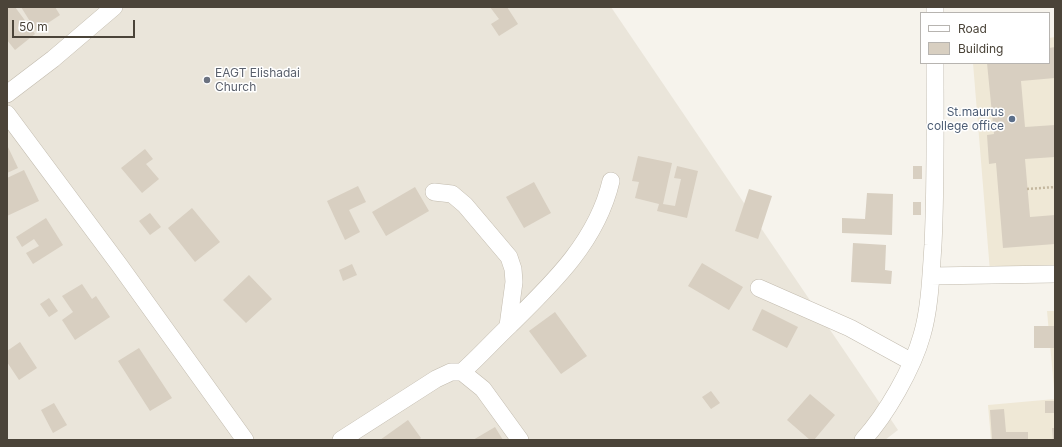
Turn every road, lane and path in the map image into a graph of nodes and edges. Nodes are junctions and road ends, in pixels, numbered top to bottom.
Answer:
1 (114, 7) edge
2 (935, 64) edge
3 (7, 94) edge
4 (7, 114) edge
5 (611, 180) dead end
6 (1055, 187) edge
7 (1027, 189) dead end
8 (434, 192) dead end
9 (1055, 274) edge
10 (931, 276) junction
11 (759, 288) dead end
12 (508, 326) junction
13 (912, 362) junction
14 (462, 372) junction
15 (245, 440) edge
16 (341, 440) edge
17 (520, 440) edge
18 (863, 440) edge

1 - 3 street
2 - 10 street
4 - 15 street
5 - 12 street
6 - 7 path
8 - 12 street
9 - 10 street
10 - 13 street
11 - 13 street
12 - 14 street
13 - 18 street
14 - 16 street
14 - 17 street

